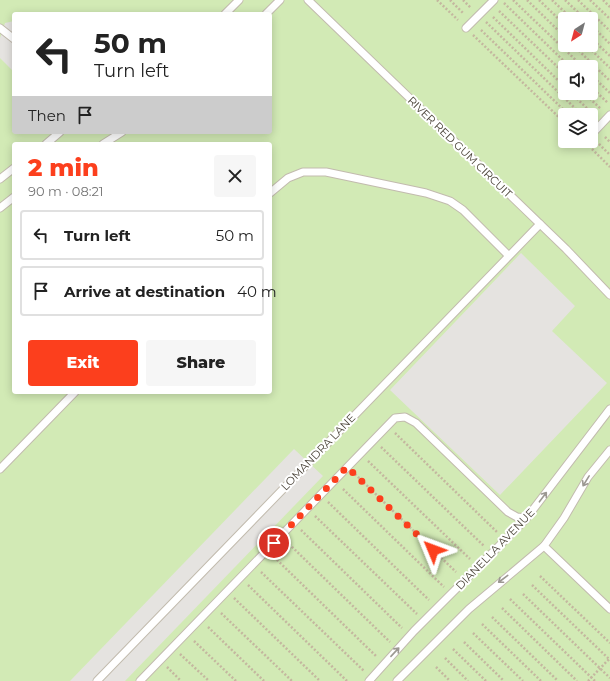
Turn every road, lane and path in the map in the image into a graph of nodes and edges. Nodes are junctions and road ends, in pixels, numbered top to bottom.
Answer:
1 (239, 0) edge
2 (280, 0) edge
3 (308, 0) edge
4 (438, 0) edge
5 (450, 0) edge
6 (463, 0) edge
7 (501, 0) edge
8 (514, 0) edge
9 (527, 0) edge
10 (539, 0) edge
11 (552, 0) edge
12 (565, 0) edge
13 (578, 0) edge
14 (590, 0) edge
15 (603, 0) edge
16 (492, 1) edge
17 (610, 7) edge
18 (485, 9) junction
19 (227, 12) edge
20 (268, 12) edge
21 (565, 12) edge
22 (577, 12) edge
23 (479, 15) junction
24 (558, 18) edge
25 (610, 19) edge
26 (472, 22) junction
27 (0, 28) edge
28 (466, 28) junction
29 (558, 30) edge
30 (610, 31) edge
31 (598, 32) edge
32 (12, 37) edge
33 (610, 44) edge
34 (598, 45) edge
35 (580, 52) edge
36 (593, 52) edge
37 (610, 56) edge
38 (563, 60) edge
39 (576, 60) edge
40 (558, 67) edge
41 (610, 68) edge
42 (558, 80) edge
43 (610, 81) edge
44 (598, 82) edge
45 (610, 93) edge
46 (598, 94) edge
47 (578, 100) edge
48 (592, 100) edge
49 (610, 105) edge
50 (562, 108) edge
51 (575, 108) edge
52 (558, 116) edge
53 (610, 116) edge
54 (603, 123) junction
55 (598, 130) edge
56 (58, 134) edge
57 (119, 134) edge
58 (48, 142) edge
59 (106, 142) edge
60 (598, 143) edge
61 (591, 148) edge
62 (610, 155) edge
63 (610, 167) edge
64 (12, 170) edge
65 (0, 179) edge
66 (272, 191) edge
67 (12, 199) edge
68 (0, 208) edge
69 (540, 224) junction
70 (508, 255) junction
71 (610, 295) edge
72 (73, 394) edge
73 (610, 409) edge
74 (387, 426) junction
75 (374, 439) junction
76 (610, 450) edge
77 (360, 453) junction
78 (347, 467) junction
79 (0, 469) edge
80 (334, 481) junction
81 (320, 495) junction
82 (307, 509) junction
83 (526, 518) junction
84 (293, 522) junction
85 (280, 536) junction
86 (506, 540) junction
87 (544, 546) junction
88 (267, 550) junction
89 (493, 554) junction
90 (253, 564) junction
91 (479, 568) junction
92 (540, 576) dead end
93 (240, 578) junction
94 (465, 581) junction
95 (532, 585) dead end
96 (227, 592) junction
97 (452, 594) junction
98 (524, 594) dead end
99 (510, 599) dead end
100 (214, 605) junction
101 (438, 608) junction
102 (502, 608) dead end
103 (610, 609) edge
104 (492, 617) dead end
105 (200, 620) junction
106 (424, 622) junction
107 (482, 624) dead end
108 (186, 633) junction
109 (473, 633) dead end
110 (410, 635) junction
111 (464, 642) dead end
112 (610, 643) edge
113 (173, 647) junction
114 (453, 649) dead end
115 (397, 650) junction
116 (445, 658) dead end
117 (610, 659) edge
118 (160, 661) junction
119 (384, 664) junction
120 (436, 667) dead end
121 (600, 668) junction
122 (591, 677) junction
123 (400, 678) edge
124 (610, 678) edge
125 (370, 679) edge
126 (97, 681) edge
127 (140, 681) edge
128 (181, 681) edge
129 (209, 681) edge
130 (236, 681) edge
131 (264, 681) edge
132 (292, 681) edge
133 (320, 681) edge
134 (347, 681) edge
135 (408, 681) edge
136 (450, 681) edge
137 (468, 681) edge
138 (486, 681) edge
139 (504, 681) edge
140 (523, 681) edge
141 (541, 681) edge
142 (558, 681) edge
143 (577, 681) edge
144 (588, 681) edge
145 (595, 681) edge

1 - 19 lane
2 - 20 lane
3 - 69 lane, RIVER RED GUM CIRCUIT
4 - 28 path
5 - 26 path
6 - 23 path
7 - 38 path
8 - 39 path
9 - 29 path
10 - 24 path
11 - 21 path
12 - 22 path
13 - 30 path
14 - 25 path
15 - 17 path
16 - 18 lane
16 - 40 path
18 - 23 lane
18 - 42 path
23 - 26 lane
23 - 51 path
26 - 28 lane
26 - 50 path
27 - 32 lane
28 - 52 path
31 - 33 path
34 - 37 path
35 - 43 path
36 - 41 path
44 - 45 path
46 - 49 path
47 - 54 path
48 - 53 path
53 - 54 lane
54 - 55 lane
56 - 58 lane
57 - 59 lane
60 - 62 path
61 - 63 path
64 - 65 lane
66 - 70 lane
67 - 68 lane
69 - 70 lane, LOMANDRA LANE
69 - 71 lane, RIVER RED GUM CIRCUIT
70 - 126 lane, LOMANDRA LANE
72 - 79 lane
83 -> 73 lane, DIANELLA AVENUE
74 - 75 lane
74 - 83 lane
74 - 86 path
75 - 77 lane
75 - 89 path
76 -> 87 lane
77 - 78 lane
77 - 91 path
78 - 80 lane
78 - 94 path
80 - 81 lane
80 - 97 path
81 - 82 lane
81 - 101 path
82 - 84 lane
82 - 106 path
83 - 86 lane, DIANELLA AVENUE
84 - 85 lane
84 - 110 path
85 - 88 lane
85 - 115 path
86 - 89 lane, DIANELLA AVENUE
87 - 103 lane
87 -> 123 lane
88 - 90 lane
88 - 119 path
89 - 91 lane, DIANELLA AVENUE
90 - 93 lane
90 - 125 path
91 - 94 lane, DIANELLA AVENUE
92 - 112 path
93 - 96 lane
93 - 134 path
94 - 97 lane, DIANELLA AVENUE
95 - 117 path
96 - 100 lane
96 - 133 path
97 - 101 lane, DIANELLA AVENUE
98 - 121 path
99 - 122 path
100 - 105 lane
100 - 132 path
101 - 106 lane, DIANELLA AVENUE
102 - 143 path
104 - 142 path
105 - 108 lane
105 - 131 path
106 - 110 lane, DIANELLA AVENUE
107 - 141 path
108 - 113 lane
108 - 130 path
109 - 140 path
110 - 115 lane, DIANELLA AVENUE
111 - 139 path
113 - 118 lane
113 - 129 path
114 - 138 path
119 -> 115 lane, DIANELLA AVENUE
116 - 137 path
117 - 121 path
118 - 127 lane
118 - 128 path
119 - 125 lane, DIANELLA AVENUE
120 - 136 path
121 - 122 path
121 - 124 path
122 - 144 path
122 - 145 path
123 - 135 lane

